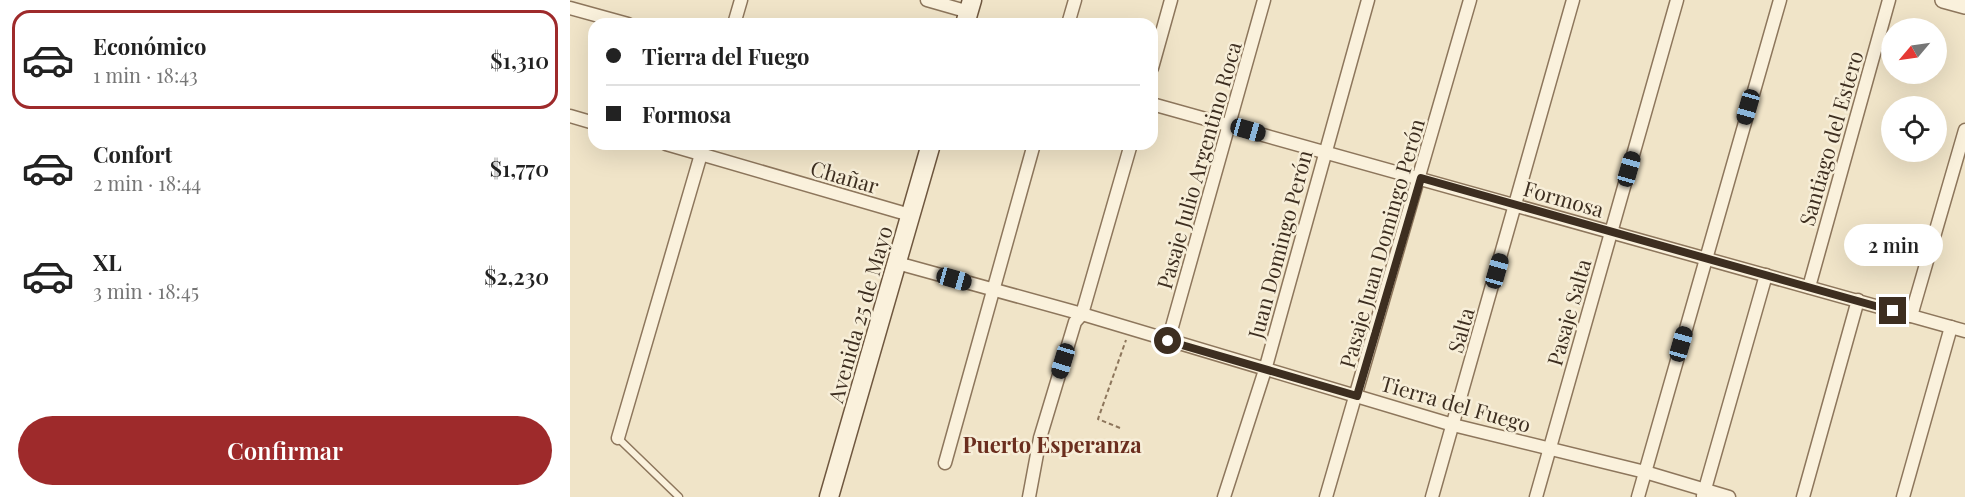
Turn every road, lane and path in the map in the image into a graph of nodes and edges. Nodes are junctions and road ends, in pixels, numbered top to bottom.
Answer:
1 (741, 0) edge
2 (927, 0) edge
3 (1075, 0) edge
4 (1171, 0) edge
5 (1264, 0) edge
6 (1368, 0) edge
7 (1470, 0) edge
8 (1573, 0) edge
9 (1677, 0) edge
10 (1780, 0) edge
11 (1889, 0) edge
12 (1943, 0) edge
13 (1965, 6) edge
14 (570, 8) edge
15 (969, 12) edge
16 (606, 18) edge
17 (736, 18) edge
18 (1070, 18) edge
19 (1158, 47) edge
20 (1158, 106) edge
21 (570, 116) edge
22 (588, 121) edge
23 (1229, 125) junction
24 (1965, 130) edge
25 (703, 150) edge
26 (706, 150) edge
27 (929, 150) edge
28 (1032, 150) edge
29 (1129, 150) edge
30 (1325, 152) junction
31 (1421, 178) junction
32 (1516, 205) junction
33 (910, 215) junction
34 (1611, 232) junction
35 (1705, 258) junction
36 (897, 263) junction
37 (1766, 275) junction
38 (1809, 287) junction
39 (992, 290) junction
40 (1858, 300) junction
41 (1082, 314) junction
42 (1911, 316) junction
43 (1951, 327) junction
44 (1130, 329) junction
45 (1965, 331) edge
46 (1168, 341) junction
47 (1265, 370) junction
48 (1357, 396) junction
49 (1454, 425) junction
50 (1120, 428) dead end
51 (618, 438) joint
52 (1549, 449) junction
53 (945, 463) dead end
54 (1645, 472) junction
55 (1704, 493) edge
56 (679, 497) edge
57 (829, 497) edge
58 (1029, 497) edge
59 (1224, 497) edge
60 (1326, 497) edge
61 (1432, 497) edge
62 (1536, 497) edge
63 (1638, 497) edge
64 (1729, 497) edge
65 (1803, 497) edge
66 (1903, 497) edge

1 - 17 street
2 - 15 street
3 - 18 street
4 - 19 street
5 - 23 street, Pasaje Julio Argentino Roca
6 - 30 street, Juan Domingo Perón
7 - 31 street, Pasaje Juan Domingo Perón
8 - 32 street, Salta
9 - 34 street, Pasaje Salta
10 - 35 street
11 - 38 street, Santiago del Estero
12 - 13 street
14 - 16 street
20 - 23 street, Formosa
21 - 22 street
23 - 30 street, Formosa
23 - 46 street, Pasaje Julio Argentino Roca
24 - 42 street
25 - 51 street
26 - 33 street, Chañar
27 - 33 main road, Avenida 25 de Mayo
28 - 39 street
29 - 41 street
30 - 31 street, Formosa
30 - 47 street, Juan Domingo Perón
31 - 32 street, Formosa
31 - 48 street, Pasaje Juan Domingo Perón
32 - 34 street, Formosa
32 - 49 street, Salta
33 - 36 main road, Avenida 25 de Mayo
34 - 35 street, Formosa
34 - 52 street, Pasaje Salta
35 - 37 street, Formosa
35 - 54 street
36 - 39 street, Tierra del Fuego
36 - 57 main road, Avenida 25 de Mayo
37 - 38 street, Formosa
37 - 55 street
38 - 40 street, Formosa
39 - 41 street, Tierra del Fuego
39 - 53 street
40 - 42 street, Formosa
40 - 65 street
41 - 44 street, Tierra del Fuego
41 - 58 street
42 - 43 street, Formosa
43 - 45 street, Formosa
43 - 66 street
44 - 46 street, Tierra del Fuego
44 - 50 path
46 - 47 street, Tierra del Fuego
47 - 48 street, Tierra del Fuego
47 - 59 street, Juan Domingo Perón
48 - 49 street, Tierra del Fuego
48 - 60 street, Pasaje Juan Domingo Perón
49 - 52 street, Tierra del Fuego
49 - 61 street, Salta
51 - 56 lane
52 - 54 street, Tierra del Fuego
52 - 62 street, Pasaje Salta
54 - 55 street, Tierra del Fuego
54 - 63 street
55 - 64 street, Tierra del Fuego

